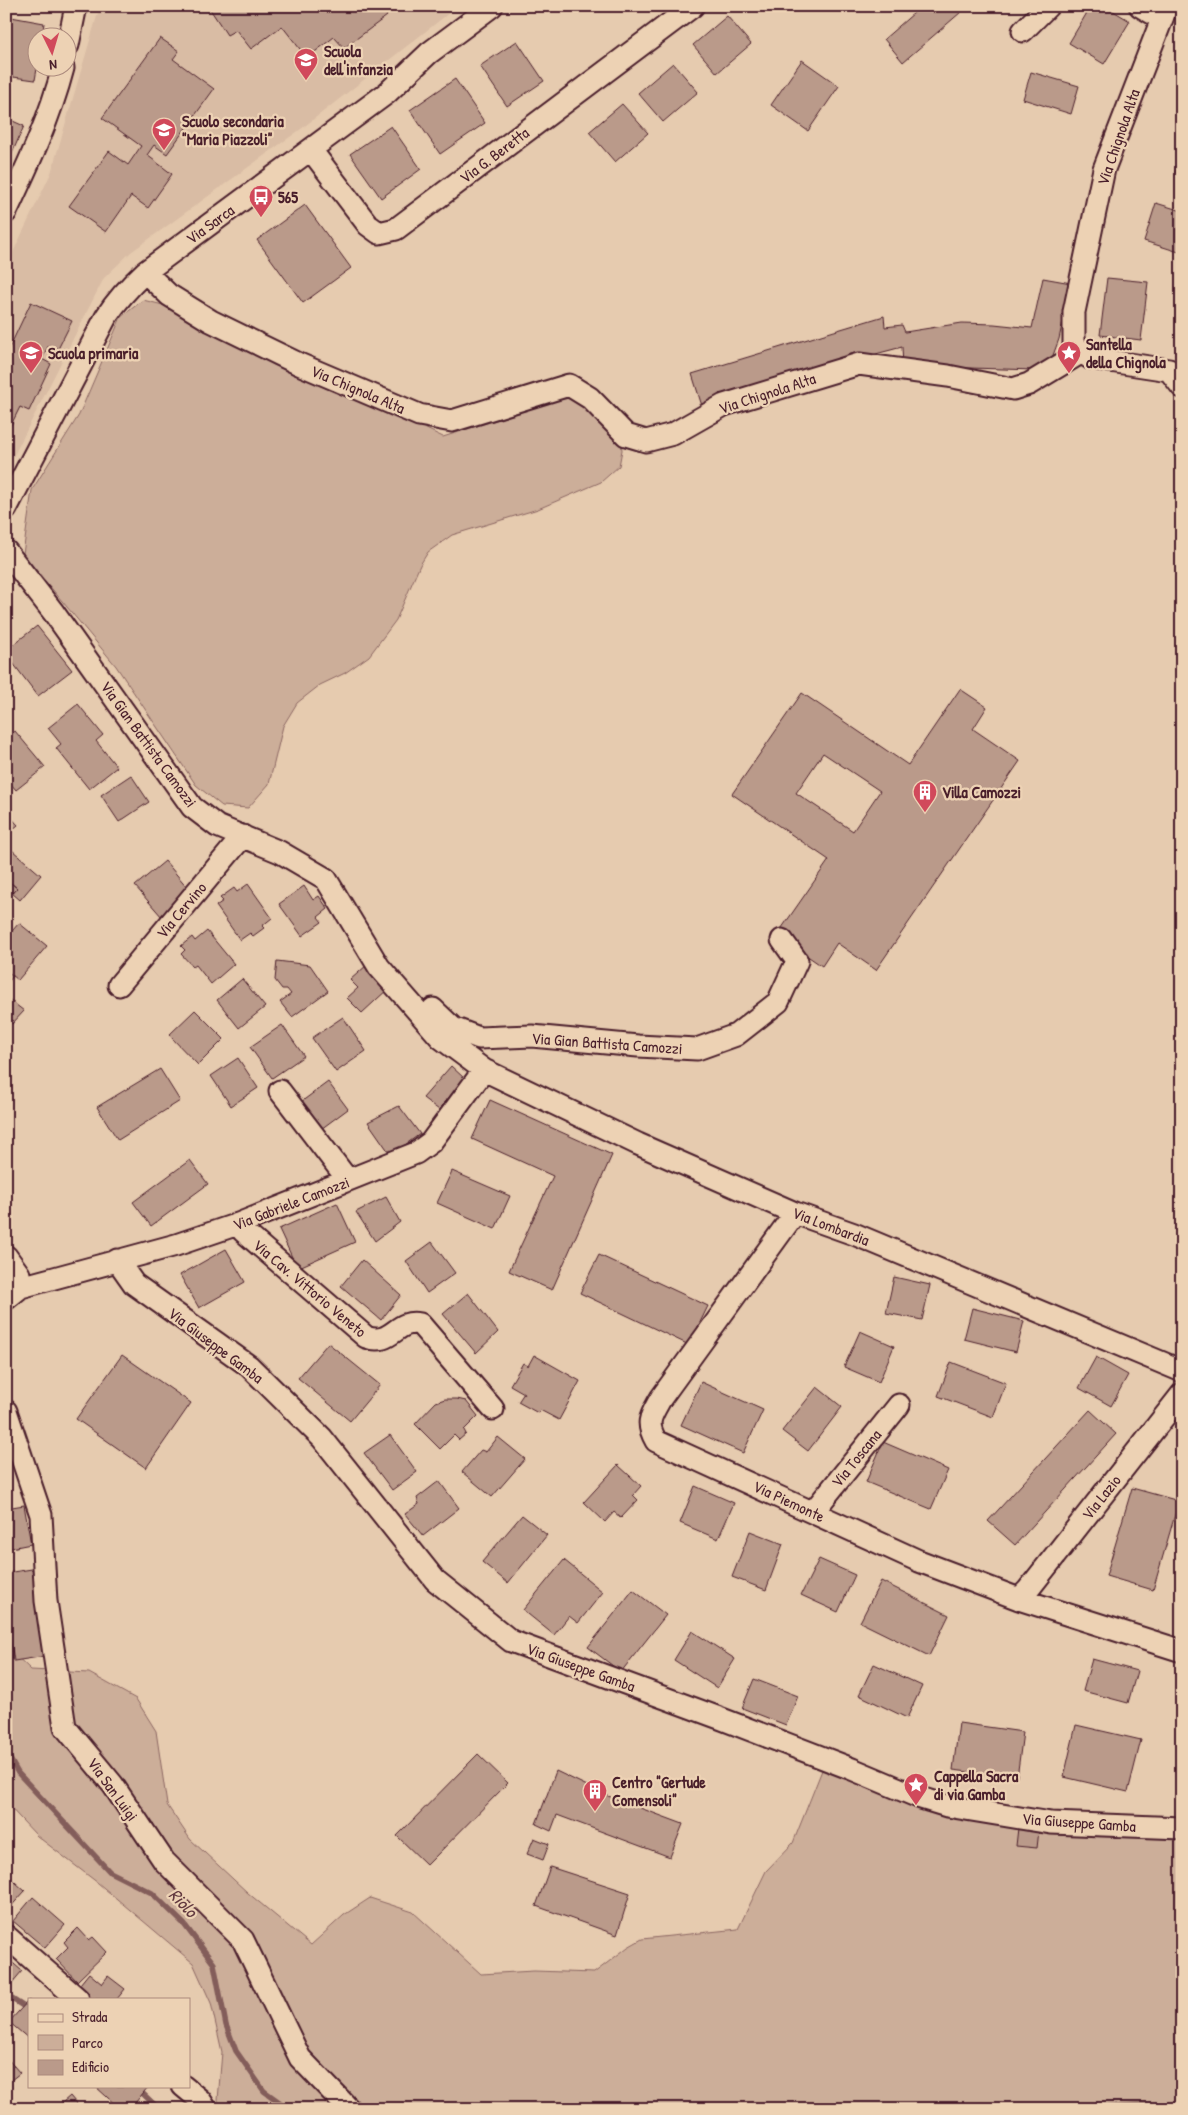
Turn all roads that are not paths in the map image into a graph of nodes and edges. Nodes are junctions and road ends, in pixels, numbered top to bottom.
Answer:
1 (76, 6) edge
2 (492, 6) edge
3 (693, 6) edge
4 (1048, 6) edge
5 (1140, 6) edge
6 (1164, 13) edge
7 (72, 28) edge
8 (1023, 30) dead end
9 (60, 78) edge
10 (311, 150) junction
11 (6, 212) edge
12 (145, 272) junction
13 (1082, 352) junction
14 (1182, 387) edge
15 (6, 509) edge
16 (6, 551) edge
17 (243, 836) junction
18 (782, 940) dead end
19 (379, 967) junction
20 (119, 985) dead end
21 (484, 1070) junction
22 (280, 1091) dead end
23 (348, 1180) junction
24 (795, 1213) junction
25 (238, 1224) junction
26 (6, 1256) edge
27 (117, 1260) junction
28 (14, 1293) edge
29 (1182, 1371) edge
30 (1182, 1394) edge
31 (899, 1404) dead end
32 (493, 1409) dead end
33 (6, 1411) edge
34 (812, 1512) junction
35 (1019, 1599) junction
36 (1182, 1651) edge
37 (1182, 1828) edge
38 (6, 1936) edge
39 (77, 1998) edge
40 (185, 2088) edge
41 (206, 2109) edge
42 (349, 2109) edge

1 - 7 street
2 - 10 street, Via Sarca
3 - 10 street, Via G. Beretta
4 - 8 street
5 - 6 street
6 - 13 street, Via Chignola Alta
9 - 11 street
10 - 12 street, Via Sarca
12 - 13 street, Via Chignola Alta
12 - 15 street, Via Sarca
13 - 14 street
16 - 17 street, Via Gian Battista Camozzi
17 - 19 street, Via Gian Battista Camozzi
17 - 20 street, Via Cervino
18 - 19 street, Via Gian Battista Camozzi
19 - 21 street, Via Gian Battista Camozzi
21 - 23 street, Via Gabriele Camozzi
21 - 24 street, Via Lombardia
22 - 23 street
23 - 25 street, Via Gabriele Camozzi
24 - 29 street, Via Lombardia
24 - 34 street, Via Piemonte
25 - 27 street, Via Gabriele Camozzi
25 - 32 street, Via Cav. Vittorio Veneto
26 - 28 street
27 - 28 street, Via Gabriele Camozzi
27 - 37 street, Via Giuseppe Gamba
30 - 35 street, Via Lazio
31 - 34 street, Via Toscana
33 - 42 street, Via San Luigi
34 - 35 street, Via Piemonte
35 - 36 street, Via Piemonte
38 - 39 street
40 - 41 street

